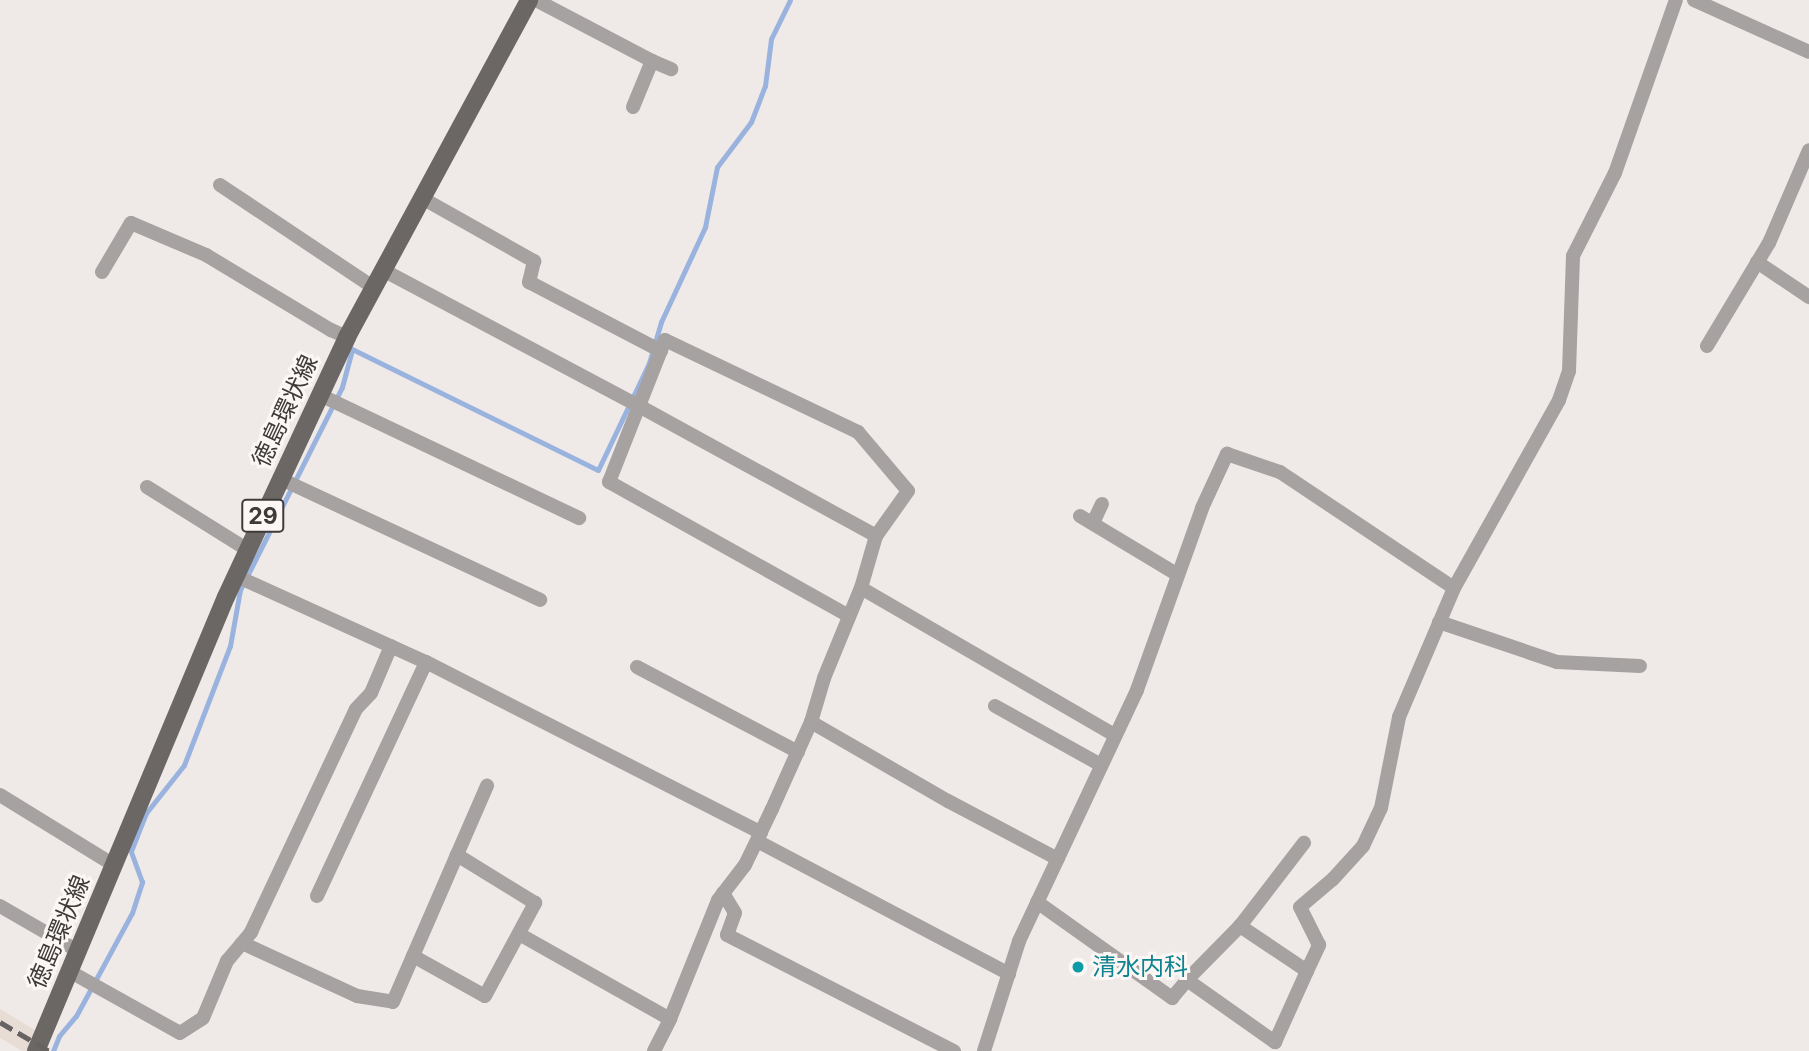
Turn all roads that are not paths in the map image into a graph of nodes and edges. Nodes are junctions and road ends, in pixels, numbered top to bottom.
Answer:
1 (529, 0) edge
2 (536, 0) edge
3 (1676, 0) edge
4 (1694, 0) edge
5 (1809, 52) edge
6 (652, 61) junction
7 (671, 68) dead end
8 (633, 107) dead end
9 (1809, 150) edge
10 (220, 185) dead end
11 (422, 198) junction
12 (1757, 262) junction
13 (383, 270) junction
14 (102, 272) dead end
15 (373, 287) junction
16 (1809, 297) edge
17 (347, 337) junction
18 (1707, 346) dead end
19 (656, 348) junction
20 (330, 400) junction
21 (633, 403) junction
22 (289, 483) junction
23 (147, 487) dead end
24 (1102, 504) dead end
25 (579, 518) dead end
26 (876, 536) junction
27 (248, 550) junction
28 (1178, 575) junction
29 (242, 579) junction
30 (861, 588) junction
31 (1454, 588) junction
32 (540, 600) dead end
33 (849, 616) junction
34 (1440, 622) junction
35 (391, 646) junction
36 (426, 662) junction
37 (1640, 666) dead end
38 (637, 667) dead end
39 (995, 706) dead end
40 (811, 722) junction
41 (1115, 735) junction
42 (798, 752) junction
43 (1101, 765) junction
44 (487, 786) dead end
45 (0, 795) edge
46 (759, 837) junction
47 (1304, 842) dead end
48 (457, 855) junction
49 (1058, 859) junction
50 (114, 865) junction
51 (723, 892) junction
52 (317, 895) dead end
53 (1038, 902) junction
54 (0, 906) edge
55 (1240, 926) junction
56 (519, 934) junction
57 (242, 943) junction
58 (78, 951) junction
59 (413, 956) junction
60 (69, 971) junction
61 (1307, 971) junction
62 (1009, 974) junction
63 (1187, 980) junction
64 (670, 1019) junction
65 (1274, 1047) edge
66 (36, 1051) edge
67 (654, 1051) edge
68 (954, 1051) edge
69 (984, 1051) edge

1 - 11 main road, 徳島環状線 / 29
2 - 6 street
3 - 31 street
4 - 5 street
6 - 7 street
6 - 8 street
9 - 12 street
10 - 15 street
11 - 13 main road, 徳島環状線 / 29
11 - 19 street
12 - 16 street
12 - 18 street
13 - 15 main road, 徳島環状線 / 29
13 - 21 street
14 - 17 street
15 - 17 main road, 徳島環状線 / 29
17 - 20 main road, 徳島環状線 / 29
19 - 21 street
19 - 26 street
20 - 22 main road, 徳島環状線 / 29
20 - 25 street
21 - 26 street
21 - 33 street
22 - 27 main road, 徳島環状線 / 29
22 - 32 street
23 - 27 street
24 - 28 street
26 - 30 street
27 - 29 main road, 徳島環状線 / 29
28 - 31 street
28 - 41 street
29 - 35 street
29 - 50 main road, 徳島環状線 / 29
30 - 33 street
30 - 41 street
31 - 34 street
33 - 40 street
34 - 37 street
34 - 61 street
35 - 36 street
35 - 57 street
36 - 46 street
36 - 52 street
38 - 42 street
39 - 43 street
40 - 42 street
40 - 49 street
41 - 43 street
42 - 46 street
43 - 49 street
44 - 48 street
45 - 50 street
46 - 51 street
46 - 62 street
47 - 55 street
48 - 56 street
48 - 59 street
49 - 53 street
50 - 58 main road, 徳島環状線 / 29
51 - 64 street
51 - 68 street
53 - 62 street
53 - 63 street
54 - 58 street
55 - 61 street
55 - 63 street
56 - 59 street
56 - 64 street
57 - 59 street
57 - 60 street
58 - 60 main road, 徳島環状線 / 29
60 - 66 main road, 徳島環状線 / 29
61 - 65 street
62 - 69 street
63 - 65 street
64 - 67 street

